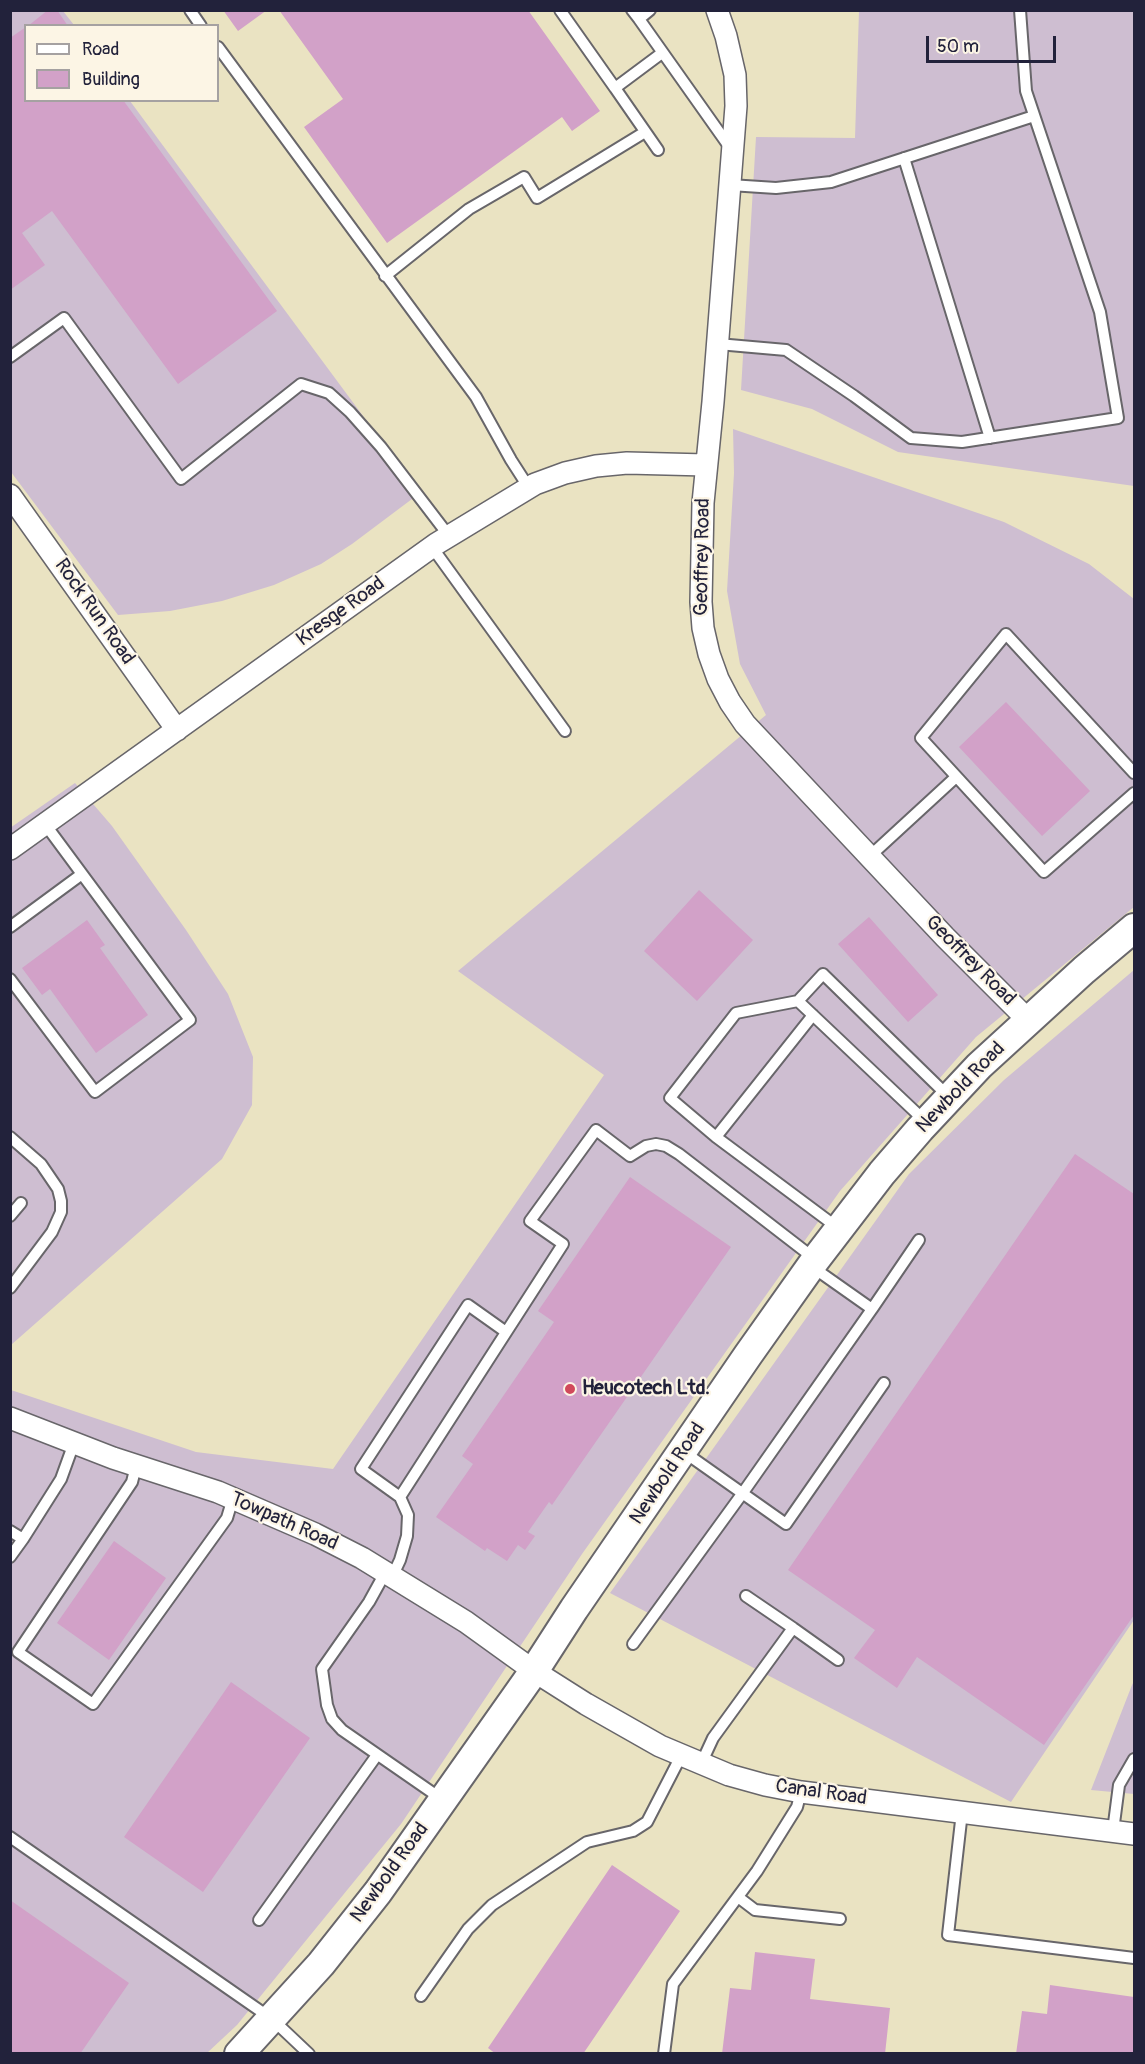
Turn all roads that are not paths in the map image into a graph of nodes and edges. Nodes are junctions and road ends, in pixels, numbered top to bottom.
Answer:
1 (190, 10) edge
2 (560, 10) edge
3 (650, 10) edge
4 (717, 10) edge
5 (1020, 10) edge
6 (635, 15) edge
7 (200, 24) edge
8 (219, 48) edge
9 (662, 52) junction
10 (615, 88) junction
11 (1034, 116) junction
12 (645, 132) junction
13 (658, 150) dead end
14 (733, 151) junction
15 (904, 158) junction
16 (730, 185) junction
17 (385, 276) junction
18 (718, 344) junction
19 (10, 357) edge
20 (990, 438) junction
21 (706, 465) junction
22 (529, 488) junction
23 (10, 495) edge
24 (440, 542) junction
25 (177, 730) junction
26 (565, 731) dead end
27 (1134, 773) edge
28 (956, 777) junction
29 (1134, 793) edge
30 (45, 824) junction
31 (10, 849) edge
32 (869, 857) junction
33 (82, 874) junction
34 (10, 927) edge
35 (1134, 928) edge
36 (10, 979) edge
37 (798, 1001) junction
38 (813, 1015) junction
39 (1028, 1020) junction
40 (949, 1097) junction
41 (926, 1122) junction
42 (10, 1137) edge
43 (716, 1137) junction
44 (21, 1203) dead end
45 (10, 1216) edge
46 (839, 1229) junction
47 (919, 1240) dead end
48 (813, 1263) junction
49 (12, 1284) edge
50 (872, 1309) junction
51 (506, 1332) junction
52 (884, 1383) dead end
53 (10, 1418) edge
54 (74, 1443) junction
55 (684, 1452) junction
56 (136, 1466) junction
57 (742, 1494) junction
58 (400, 1497) junction
59 (233, 1498) junction
60 (10, 1531) edge
61 (22, 1539) junction
62 (10, 1557) edge
63 (388, 1575) junction
64 (746, 1596) dead end
65 (793, 1628) junction
66 (633, 1644) dead end
67 (838, 1660) dead end
68 (534, 1671) junction
69 (377, 1755) junction
70 (681, 1756) junction
71 (1134, 1759) edge
72 (702, 1764) junction
73 (801, 1792) junction
74 (443, 1801) junction
75 (962, 1812) junction
76 (1113, 1831) junction
77 (1134, 1834) edge
78 (10, 1837) edge
79 (738, 1896) junction
80 (840, 1919) dead end
81 (259, 1920) dead end
82 (1134, 1958) edge
83 (422, 1996) dead end
84 (272, 2019) junction
85 (239, 2054) edge
86 (309, 2054) edge
87 (664, 2054) edge

1 - 7 lane
2 - 10 lane
3 - 6 lane
4 - 14 street, Geoffrey Road
5 - 11 lane
6 - 9 lane
8 - 17 lane
9 - 10 lane
9 - 14 lane
10 - 12 lane
11 - 15 lane
11 - 20 lane
12 - 13 lane
12 - 17 lane
14 - 16 street, Geoffrey Road
15 - 16 lane
15 - 20 lane
16 - 18 street, Geoffrey Road
17 - 22 lane
18 - 20 lane
18 - 21 street, Geoffrey Road
19 - 24 lane
21 - 22 street, Kresge Road
21 - 32 street, Geoffrey Road
22 - 24 street, Kresge Road
23 - 25 street, Rock Run Road
24 - 25 street, Kresge Road
24 - 26 lane
25 - 30 street, Kresge Road
27 - 28 lane
28 - 29 lane
28 - 32 lane
30 - 31 street, Kresge Road
30 - 33 lane
32 - 39 street, Geoffrey Road
33 - 34 lane
33 - 36 lane
35 - 39 main road, Newbold Road
37 - 38 lane
37 - 40 lane
37 - 43 lane
38 - 41 lane
38 - 43 lane
39 - 40 main road, Newbold Road
40 - 41 main road, Newbold Road
41 - 46 main road, Newbold Road
42 - 49 lane
43 - 46 lane
44 - 45 lane
46 - 48 main road, Newbold Road
47 - 50 lane
48 - 50 lane
48 - 51 lane
48 - 55 main road, Newbold Road
50 - 57 lane
51 - 58 lane
51 - 58 lane
52 - 57 lane
53 - 54 street, Towpath Road
54 - 56 street, Towpath Road
54 - 61 lane
55 - 57 lane
55 - 68 main road, Newbold Road
56 - 59 street, Towpath Road
56 - 59 lane
57 - 66 lane
58 - 63 lane
59 - 63 street, Towpath Road
60 - 61 lane
61 - 62 lane
63 - 68 street, Towpath Road
63 - 69 lane
64 - 65 lane
65 - 67 lane
65 - 72 lane
68 - 70 street, Canal Road
68 - 74 main road, Newbold Road
69 - 74 lane
69 - 81 lane
70 - 72 street, Canal Road
70 - 83 lane
71 - 76 lane
72 - 73 street, Canal Road
73 - 75 street, Canal Road
73 - 79 lane
74 - 84 main road, Newbold Road
75 - 76 street, Canal Road
75 - 82 lane
76 - 77 street, Canal Road
78 - 84 lane
79 - 80 lane
79 - 87 lane
84 - 85 main road, Newbold Road
84 - 86 lane

